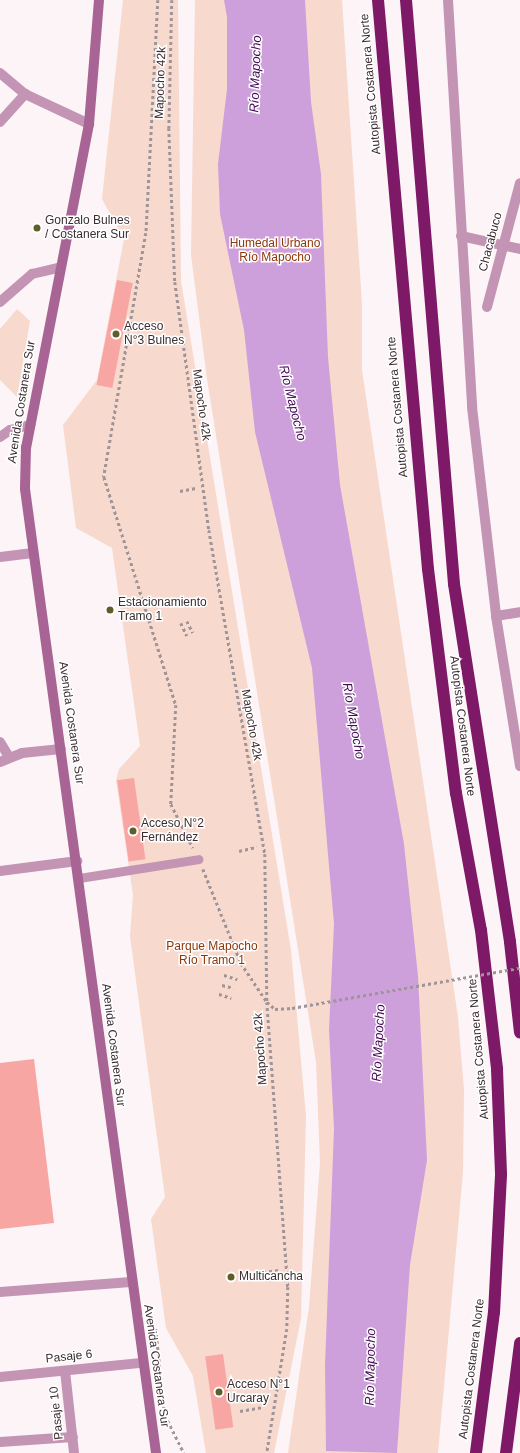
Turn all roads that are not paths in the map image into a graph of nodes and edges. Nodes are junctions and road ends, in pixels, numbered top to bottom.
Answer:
1 (99, 0) edge
2 (378, 0) edge
3 (406, 0) edge
4 (448, 0) edge
5 (0, 73) edge
6 (25, 94) junction
7 (0, 122) edge
8 (89, 124) junction
9 (520, 183) edge
10 (461, 236) junction
11 (504, 245) junction
12 (520, 249) edge
13 (59, 268) junction
14 (0, 302) edge
15 (487, 307) dead end
16 (30, 426) junction
17 (0, 437) edge
18 (33, 553) junction
19 (0, 557) edge
20 (520, 612) edge
21 (496, 616) junction
22 (0, 742) edge
23 (61, 749) junction
24 (4, 760) edge
25 (520, 766) edge
26 (199, 859) road end
27 (77, 861) junction
28 (0, 871) edge
29 (79, 878) junction
30 (520, 1032) edge
31 (131, 1282) junction
32 (0, 1292) edge
33 (520, 1343) edge
34 (141, 1363) junction
35 (65, 1371) junction
36 (0, 1377) edge
37 (73, 1437) junction
38 (0, 1442) edge
39 (74, 1453) edge
40 (156, 1453) edge
41 (476, 1453) edge
42 (506, 1453) edge

1 - 8 main road, Avenida Costanera Sur
2 - 41 highway, Autopista Costanera Norte
3 - 30 highway, Autopista Costanera Norte
4 - 10 street
5 - 6 street
6 - 7 street
6 - 8 street
8 - 13 main road, Avenida Costanera Sur
9 - 11 street, Chacabuco
10 - 11 street
10 - 21 street
11 - 12 street
11 - 15 street, Chacabuco
13 - 14 street
13 - 16 main road, Avenida Costanera Sur
16 - 17 street
16 - 18 main road, Avenida Costanera Sur
18 - 19 street
18 - 23 main road, Avenida Costanera Sur
20 - 21 street
21 - 25 street
22 - 24 street
23 - 24 street
23 - 27 main road, Avenida Costanera Sur
26 - 29 street
27 - 28 street
27 - 29 main road, Avenida Costanera Sur
29 - 31 main road, Avenida Costanera Sur
31 - 32 street
31 - 34 main road, Avenida Costanera Sur
33 - 42 highway
34 - 35 street, Pasaje 6
34 - 40 main road, Avenida Costanera Sur
35 - 36 street, Pasaje 6
35 - 37 street, Pasaje 10
37 - 38 street
37 - 39 street, Pasaje 10

